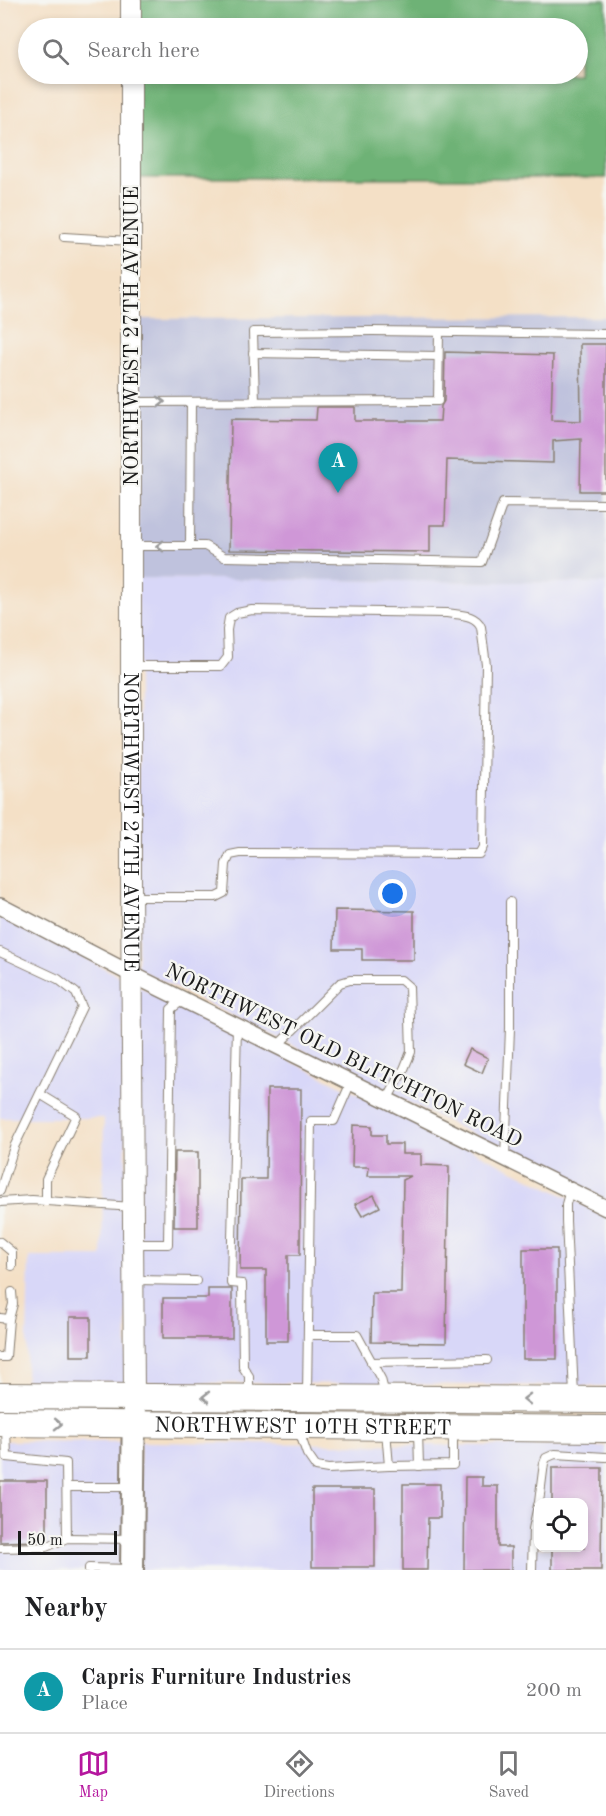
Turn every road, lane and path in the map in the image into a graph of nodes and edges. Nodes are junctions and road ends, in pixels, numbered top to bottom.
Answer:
1 (131, 0) edge
2 (131, 18) edge
3 (131, 84) edge
4 (64, 237) dead end
5 (131, 241) junction
6 (439, 332) junction
7 (606, 334) edge
8 (253, 353) junction
9 (438, 356) junction
10 (131, 402) junction
11 (191, 402) junction
12 (255, 402) junction
13 (606, 504) edge
14 (131, 546) junction
15 (190, 546) junction
16 (131, 666) junction
17 (131, 897) junction
18 (510, 902) dead end
19 (0, 906) edge
20 (0, 952) edge
21 (131, 974) junction
22 (183, 1000) junction
23 (237, 1026) junction
24 (277, 1046) junction
25 (351, 1082) junction
26 (40, 1094) junction
27 (387, 1100) junction
28 (505, 1158) junction
29 (570, 1190) junction
30 (0, 1191) edge
31 (46, 1201) junction
32 (0, 1202) edge
33 (133, 1207) junction
34 (606, 1208) edge
35 (0, 1242) edge
36 (133, 1244) junction
37 (12, 1266) dead end
38 (133, 1280) junction
39 (196, 1281) dead end
40 (12, 1292) dead end
41 (0, 1318) edge
42 (9, 1319) junction
43 (308, 1335) junction
44 (0, 1357) edge
45 (487, 1360) dead end
46 (371, 1362) junction
47 (0, 1396) edge
48 (134, 1396) junction
49 (249, 1397) junction
50 (307, 1398) junction
51 (385, 1398) junction
52 (575, 1400) junction
53 (606, 1400) edge
54 (3, 1423) edge
55 (134, 1425) junction
56 (297, 1426) junction
57 (385, 1427) junction
58 (418, 1427) junction
59 (453, 1427) junction
60 (606, 1429) edge
61 (606, 1457) edge
62 (389, 1466) junction
63 (419, 1466) junction
64 (67, 1487) junction
65 (133, 1487) junction
66 (540, 1498) edge
67 (534, 1524) edge
68 (67, 1538) junction
69 (133, 1539) junction
70 (0, 1548) edge
71 (132, 1569) edge
72 (88, 1570) edge
73 (532, 1570) edge

1 - 2 street
3 - 5 street, NORTHWEST 27TH AVENUE
4 - 5 lane
5 - 10 street, NORTHWEST 27TH AVENUE
6 - 7 lane
6 - 8 lane
6 - 9 lane
8 - 9 lane
8 - 12 lane
9 - 12 lane
10 -> 11 lane
10 - 14 street, NORTHWEST 27TH AVENUE
11 - 12 lane
11 - 15 lane
13 - 15 lane
15 -> 14 lane
14 - 16 street, NORTHWEST 27TH AVENUE
16 - 17 street, NORTHWEST 27TH AVENUE
16 - 17 lane
17 - 21 street, NORTHWEST 27TH AVENUE
18 - 28 lane
19 - 21 street, NORTHWEST OLD BLITCHTON ROAD
20 - 26 lane
21 - 22 street, NORTHWEST OLD BLITCHTON ROAD
21 - 33 street, NORTHWEST 27TH AVENUE
22 - 23 street, NORTHWEST OLD BLITCHTON ROAD
22 - 36 lane
23 - 24 street, NORTHWEST OLD BLITCHTON ROAD
23 - 49 lane
24 - 25 street, NORTHWEST OLD BLITCHTON ROAD
24 - 27 lane
25 - 27 street, NORTHWEST OLD BLITCHTON ROAD
25 - 43 lane
26 - 30 lane
26 - 31 lane
27 - 28 street, NORTHWEST OLD BLITCHTON ROAD
28 - 29 street, NORTHWEST OLD BLITCHTON ROAD
29 - 34 street, NORTHWEST OLD BLITCHTON ROAD
29 - 52 lane
31 - 32 lane
31 - 33 lane
33 - 36 street, NORTHWEST 27TH AVENUE
35 - 37 lane
36 - 38 street, NORTHWEST 27TH AVENUE
38 - 39 lane
38 - 48 street, NORTHWEST 27TH AVENUE
40 - 42 lane
41 - 42 lane
42 - 44 lane
43 - 46 lane
43 - 50 lane
45 - 46 lane
46 - 51 lane
47 - 48 highway, NORTHWEST 10TH STREET
49 -> 48 highway, NORTHWEST 10TH STREET
48 - 55 main road, NORTHWEST 27TH AVENUE
49 - 50 highway, NORTHWEST 10TH STREET
50 - 51 highway, NORTHWEST 10TH STREET
52 -> 51 highway, NORTHWEST 10TH STREET
51 - 57 highway
52 - 53 highway, NORTHWEST 10TH STREET
54 -> 55 highway, NORTHWEST 10TH STREET
54 - 64 lane
55 - 56 highway, NORTHWEST 10TH STREET
55 - 65 main road, NORTHWEST 27TH AVENUE
56 - 57 highway, NORTHWEST 10TH STREET
56 - 62 lane
57 - 58 highway, NORTHWEST 10TH STREET
57 - 62 lane
58 - 59 highway, NORTHWEST 10TH STREET
58 - 63 lane
59 - 60 highway, NORTHWEST 10TH STREET
59 - 63 lane
61 - 66 lane
62 - 63 lane
64 - 65 lane
64 - 68 lane
65 - 69 main road, NORTHWEST 27TH AVENUE
67 - 73 lane
68 - 69 lane
68 - 70 lane
69 - 71 main road, NORTHWEST 27TH AVENUE
71 - 72 lane

